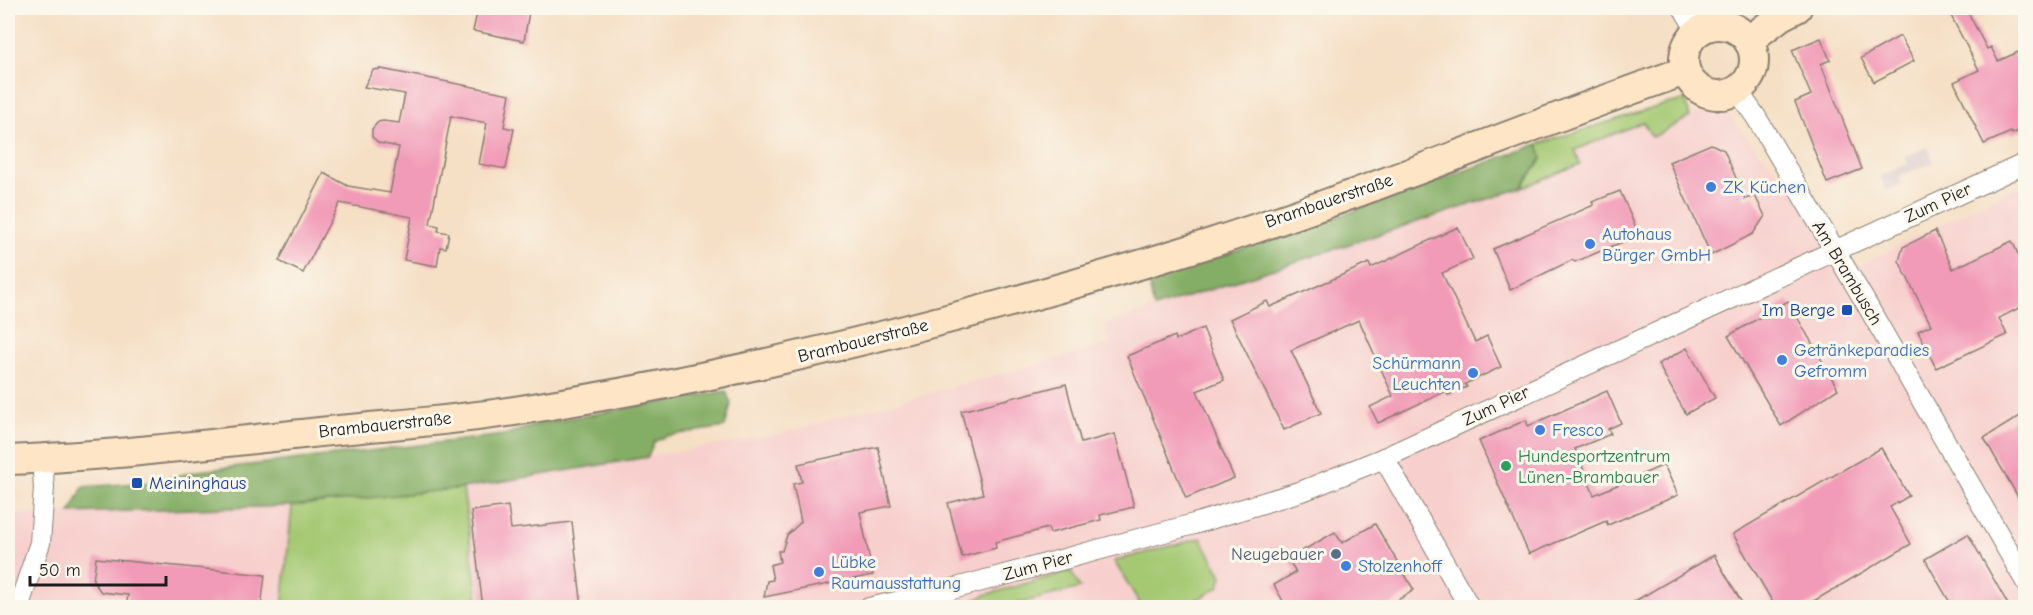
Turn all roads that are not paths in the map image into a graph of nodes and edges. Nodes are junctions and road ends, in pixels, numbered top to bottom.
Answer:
1 (1683, 8) edge
2 (1797, 8) edge
3 (1698, 32) junction
4 (1748, 41) junction
5 (1685, 71) junction
6 (1737, 90) junction
7 (2025, 163) edge
8 (1834, 251) junction
9 (1384, 458) junction
10 (42, 459) junction
11 (8, 460) edge
12 (2025, 582) edge
13 (946, 599) edge
14 (18, 608) edge
15 (869, 608) edge
16 (1470, 608) edge

1 - 3 street
2 - 4 main road
3 - 4 main road
3 - 5 main road
4 - 6 main road
5 - 6 main road
5 - 10 main road, Brambauerstraße
6 - 8 street, Am Brambusch
7 - 8 street, Zum Pier
8 - 9 street, Zum Pier
8 - 12 street, Am Brambusch
9 - 13 street, Zum Pier
9 - 16 street
10 - 11 main road, Brambauerstraße
10 - 14 street
13 - 15 street, Zum Pier

